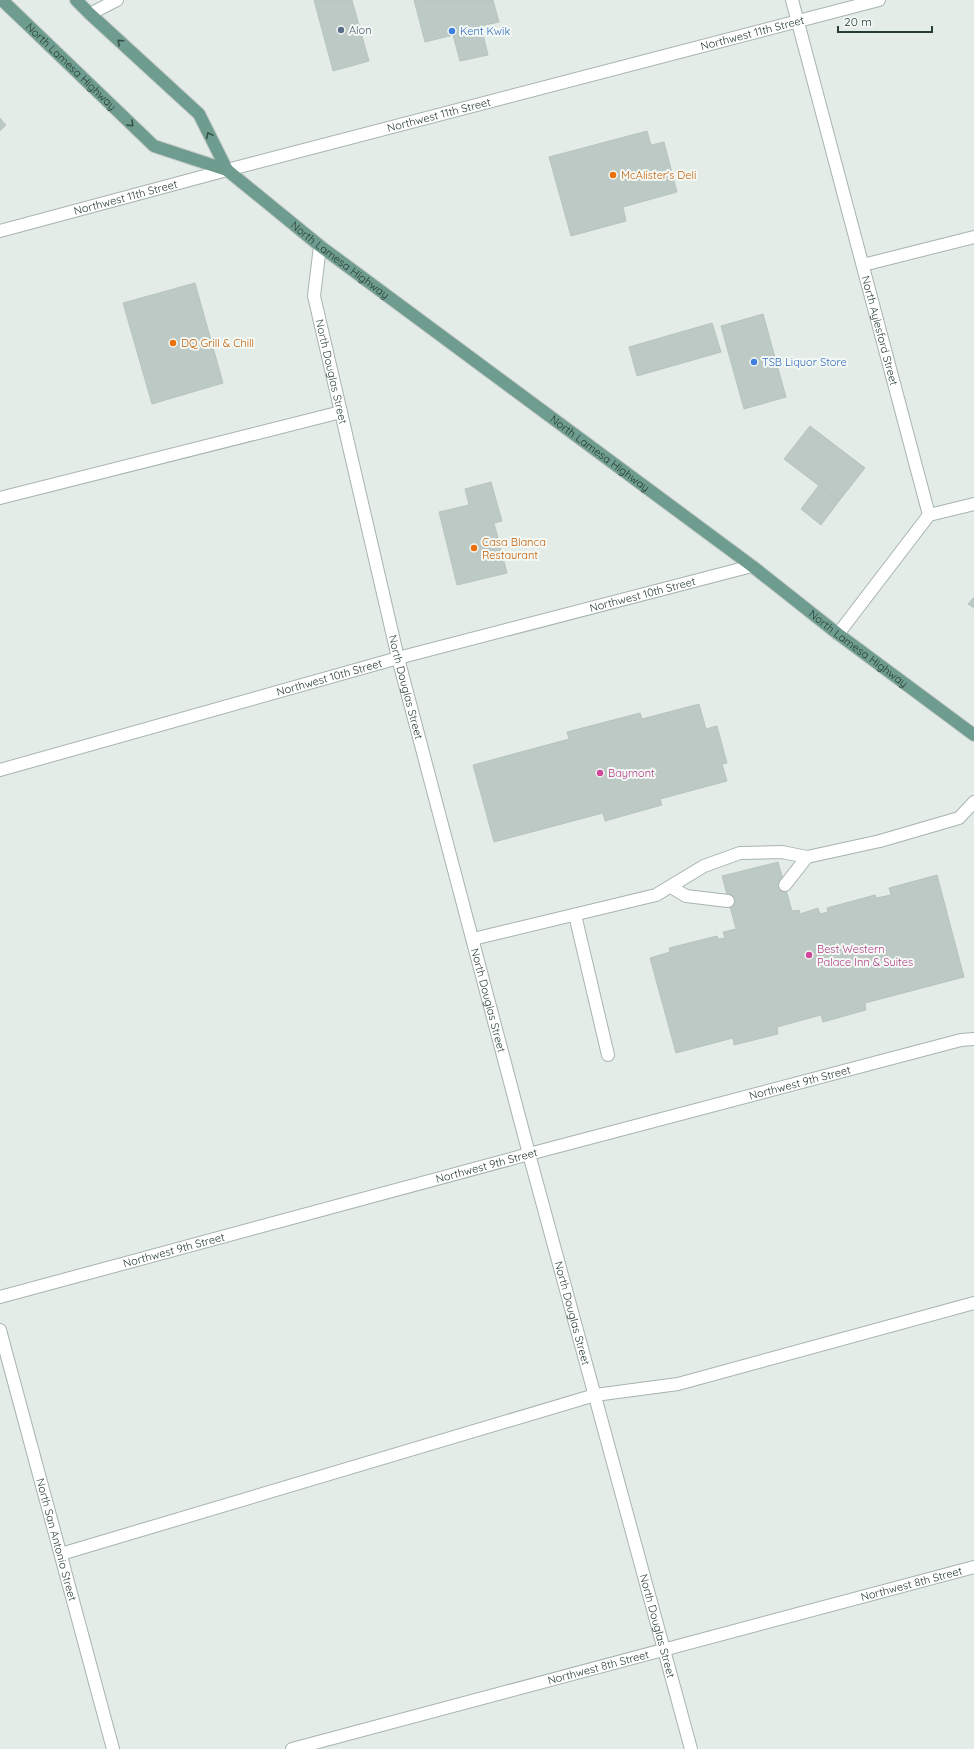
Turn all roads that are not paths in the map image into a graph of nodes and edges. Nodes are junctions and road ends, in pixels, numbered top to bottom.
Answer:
1 (2, 0) edge
2 (76, 0) edge
3 (117, 0) edge
4 (792, 0) edge
5 (879, 0) edge
6 (90, 14) junction
7 (798, 22) junction
8 (226, 170) junction
9 (0, 231) edge
10 (974, 237) edge
11 (320, 246) junction
12 (863, 265) junction
13 (341, 412) junction
14 (0, 498) edge
15 (974, 504) edge
16 (929, 515) junction
17 (752, 566) junction
18 (838, 634) junction
19 (398, 658) junction
20 (974, 735) edge
21 (0, 770) edge
22 (974, 802) edge
23 (807, 857) junction
24 (785, 885) dead end
25 (671, 887) junction
26 (728, 900) dead end
27 (575, 914) junction
28 (473, 940) junction
29 (974, 1039) edge
30 (608, 1055) dead end
31 (529, 1154) junction
32 (0, 1297) edge
33 (974, 1303) edge
34 (0, 1330) edge
35 (595, 1395) junction
36 (60, 1554) junction
37 (974, 1567) edge
38 (664, 1650) junction
39 (113, 1749) edge
40 (292, 1749) edge
41 (691, 1749) edge

1 -> 8 main road, North Lamesa Highway
2 - 6 main road, North Lamesa Highway
3 - 6 street
4 - 7 street, North Aylesford Street
5 - 7 street, Northwest 11th Street
8 -> 6 main road, North Lamesa Highway
7 - 8 street, Northwest 11th Street
7 - 12 street, North Aylesford Street
8 - 9 street, Northwest 11th Street
8 - 11 main road, North Lamesa Highway
10 - 12 street
11 - 13 street, North Douglas Street
11 - 17 main road, North Lamesa Highway
12 - 16 street, North Aylesford Street
13 - 14 street
13 - 19 street, North Douglas Street
15 - 16 street
16 - 18 street
17 - 18 main road, North Lamesa Highway
17 - 19 street, Northwest 10th Street
18 - 20 main road, North Lamesa Highway
19 - 21 street, Northwest 10th Street
19 - 28 street, North Douglas Street
22 - 23 street
23 - 24 street
23 - 25 street
25 - 26 street
25 - 27 street
27 - 28 street
27 - 30 street
28 - 31 street, North Douglas Street
29 - 31 street, Northwest 9th Street
31 - 32 street, Northwest 9th Street
31 - 35 street, North Douglas Street
33 - 35 street
34 - 36 street, North San Antonio Street
35 - 36 street
35 - 38 street, North Douglas Street
36 - 39 street, North San Antonio Street
37 - 38 street, Northwest 8th Street
38 - 40 street, Northwest 8th Street
38 - 41 street, North Douglas Street

